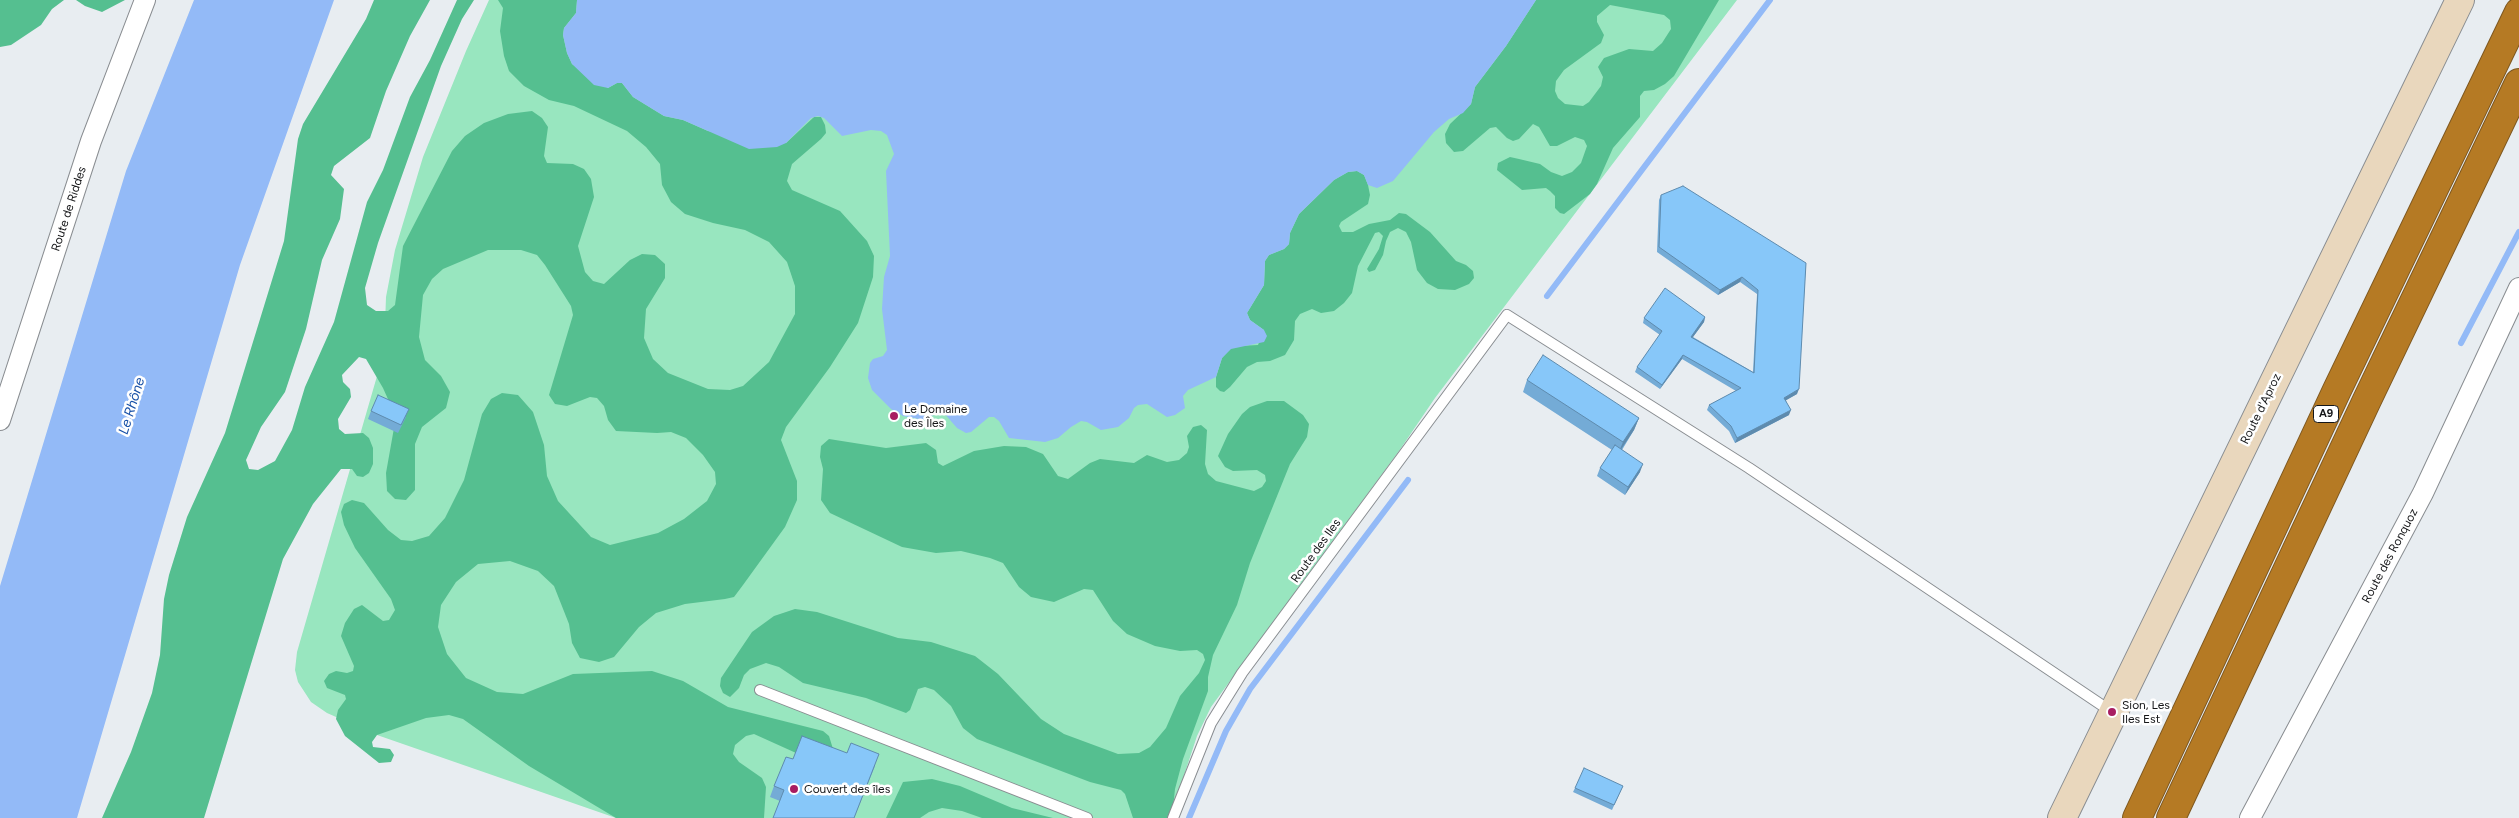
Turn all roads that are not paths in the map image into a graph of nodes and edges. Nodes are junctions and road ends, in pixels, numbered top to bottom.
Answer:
1 (144, 0) edge
2 (2460, 0) edge
3 (2519, 12) edge
4 (2519, 83) edge
5 (2519, 288) edge
6 (0, 420) edge
7 (760, 690) dead end
8 (2112, 712) junction
9 (1087, 818) edge
10 (1173, 818) edge
11 (2062, 818) edge
12 (2137, 818) edge
13 (2171, 818) edge
14 (2250, 818) edge

1 - 6 street, Route de Riddes
2 - 8 street, Route d'Aproz
3 - 12 highway, A9
4 - 13 highway, A9
5 - 14 street, Route des Ronquoz
7 - 9 lane
8 - 10 lane, Route des Iles
8 - 11 street, Route d'Aproz

